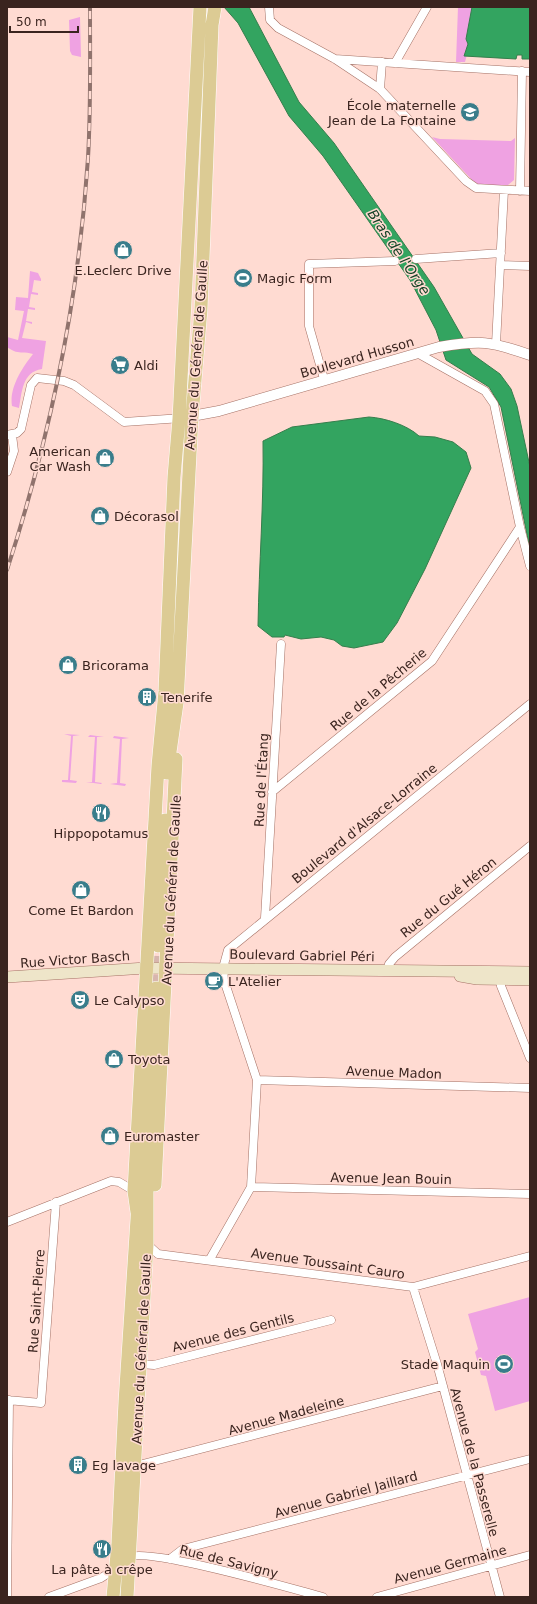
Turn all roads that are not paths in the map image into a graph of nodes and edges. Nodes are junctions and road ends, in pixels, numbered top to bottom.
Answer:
1 (200, 7) edge
2 (215, 7) edge
3 (269, 7) edge
4 (427, 7) edge
5 (334, 60) junction
6 (382, 62) junction
7 (395, 63) junction
8 (526, 72) edge
9 (380, 89) junction
10 (521, 148) junction
11 (530, 148) edge
12 (504, 190) junction
13 (520, 191) junction
14 (530, 191) edge
15 (501, 253) junction
16 (416, 259) dead end
17 (395, 261) dead end
18 (501, 265) junction
19 (530, 266) edge
20 (496, 344) junction
21 (419, 354) junction
22 (530, 355) edge
23 (324, 379) junction
24 (192, 416) junction
25 (179, 419) junction
26 (10, 435) edge
27 (7, 472) edge
28 (520, 527) junction
29 (530, 566) edge
30 (281, 644) dead end
31 (165, 690) junction
32 (176, 703) junction
33 (530, 704) edge
34 (167, 773) junction
35 (272, 792) junction
36 (530, 846) edge
37 (265, 918) junction
38 (158, 946) tunnel mouth
39 (146, 968) junction
40 (167, 968) junction
41 (222, 968) junction
42 (387, 971) junction
43 (530, 972) edge
44 (499, 976) junction
45 (7, 978) edge
46 (530, 980) edge
47 (156, 988) tunnel mouth
48 (530, 1058) edge
49 (257, 1080) junction
50 (530, 1088) edge
51 (147, 1145) junction
52 (251, 1187) junction
53 (134, 1191) junction
54 (530, 1194) edge
55 (56, 1202) junction
56 (137, 1212) junction
57 (7, 1222) edge
58 (147, 1244) junction
59 (530, 1256) edge
60 (210, 1259) junction
61 (414, 1287) junction
62 (331, 1320) dead end
63 (140, 1364) junction
64 (443, 1386) junction
65 (8, 1400) edge
66 (530, 1459) edge
67 (135, 1466) junction
68 (466, 1475) junction
69 (530, 1555) edge
70 (129, 1556) junction
71 (170, 1559) junction
72 (491, 1565) junction
73 (115, 1570) junction
74 (8, 1597) edge
75 (49, 1597) edge
76 (113, 1597) edge
77 (127, 1597) edge
78 (323, 1597) edge
79 (378, 1597) edge
80 (500, 1597) edge

1 - 25 main road, Avenue du Général de Gaulle
2 - 24 main road, Avenue du Général de Gaulle
3 - 5 street
4 - 7 street
5 - 6 street
5 - 9 street
6 - 7 street
6 - 9 street
7 - 8 street
8 - 10 street
9 - 12 street
10 - 11 street
10 - 13 street
12 - 13 street
12 - 15 street
13 - 14 street
15 - 16 street
15 - 18 street
17 - 23 street
18 - 19 street
18 - 20 street
20 - 21 street, Boulevard Husson
20 - 22 street, Boulevard Husson
21 - 23 street, Boulevard Husson
21 - 28 street
23 - 24 street, Boulevard Husson
24 - 25 street
24 - 32 main road, Avenue du Général de Gaulle
25 - 26 street
25 - 31 main road, Avenue du Général de Gaulle
26 - 27 street
28 - 29 street
28 - 35 street, Rue de la Pêcherie
30 - 35 street, Rue de l'Étang
31 - 34 main road, Avenue du Général de Gaulle
31 - 39 main road, Avenue du Général de Gaulle
32 - 34 main road, Avenue du Général de Gaulle
32 - 40 main road, Avenue du Général de Gaulle
33 - 37 street, Boulevard d'Alsace-Lorraine
34 - 38 main road, Avenue du Général de Gaulle
35 - 37 street, Rue de l'Étang
36 - 42 street, Rue du Gué Héron
37 - 41 street, Boulevard d'Alsace-Lorraine
39 - 40 main road, Rue Victor Basch
39 - 45 main road, Rue Victor Basch
39 - 53 main road, Avenue du Général de Gaulle
40 - 41 main road, Boulevard Gabriel Péri
40 - 58 main road, Avenue du Général de Gaulle
41 - 42 main road, Boulevard Gabriel Péri
41 - 49 street
42 - 44 main road, Boulevard Gabriel Péri
43 - 44 main road, Boulevard Gabriel Péri
44 - 46 main road, Boulevard Gabriel Péri
44 - 48 street
47 - 51 main road, Avenue du Général de Gaulle
49 - 50 street, Avenue Madon
49 - 52 street
51 - 56 main road, Avenue du Général de Gaulle
51 - 58 main road, Avenue du Général de Gaulle
52 - 54 street, Avenue Jean Bouin
52 - 60 street
53 - 55 street
53 - 56 main road, Avenue du Général de Gaulle
55 - 57 street
55 - 65 street, Rue Saint-Pierre
56 - 73 main road, Avenue du Général de Gaulle
58 - 60 street, Avenue Toussaint Cauro
58 - 63 main road, Avenue du Général de Gaulle
59 - 61 street, Avenue Toussaint Cauro
60 - 61 street, Avenue Toussaint Cauro
61 - 64 street, Avenue de la Passerelle
62 - 63 street, Avenue des Gentils
63 - 67 main road, Avenue du Général de Gaulle
64 - 67 street, Avenue Madeleine
64 - 68 street, Avenue de la Passerelle
65 - 74 street
66 - 68 street, Avenue Gabriel Jaillard
67 - 70 main road, Avenue du Général de Gaulle
68 - 71 street, Avenue Gabriel Jaillard
68 - 72 street, Avenue de la Passerelle
69 - 72 street, Avenue Germaine
70 - 71 street, Rue de Savigny
70 - 73 street
70 - 77 main road, Avenue du Général de Gaulle
71 - 78 street, Rue de Savigny
72 - 79 street, Avenue Germaine
72 - 80 street, Avenue de la Passerelle
73 - 75 street
73 - 76 main road, Avenue du Général de Gaulle

